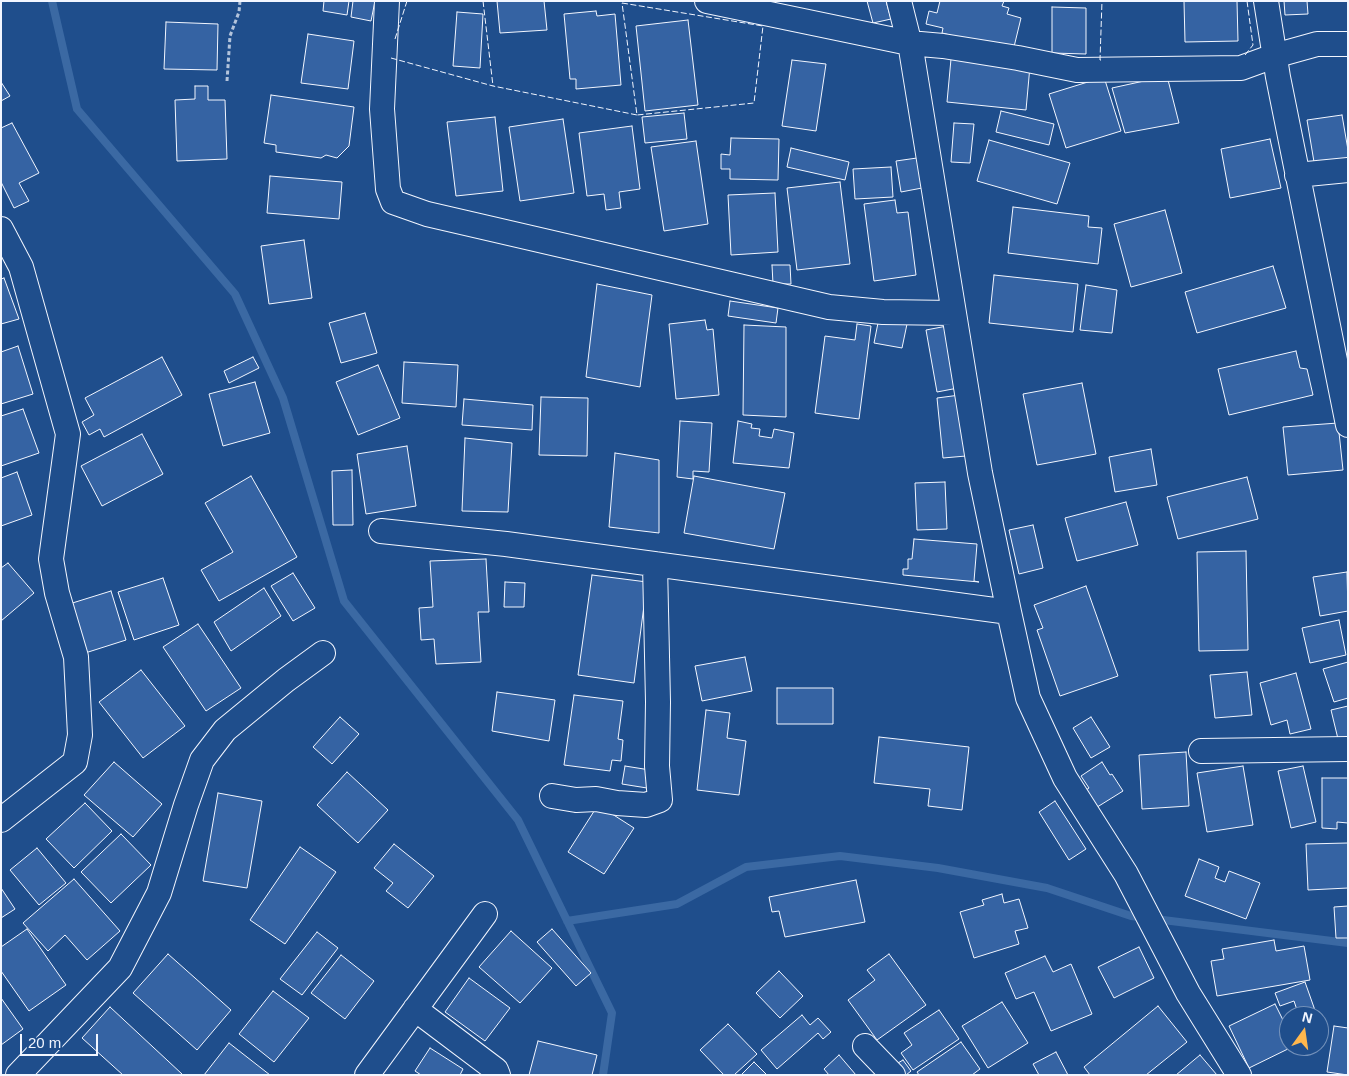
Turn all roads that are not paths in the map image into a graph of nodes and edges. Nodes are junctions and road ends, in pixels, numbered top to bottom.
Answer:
1 (387, 1) edge
2 (707, 1) edge
3 (898, 1) edge
4 (1266, 1) edge
5 (909, 43) junction
6 (1348, 44) edge
7 (1274, 56) junction
8 (1348, 170) edge
9 (1297, 175) junction
10 (1, 230) edge
11 (953, 313) junction
12 (1348, 425) edge
13 (381, 532) dead end
14 (655, 564) junction
15 (1009, 612) junction
16 (323, 653) dead end
17 (1348, 749) edge
18 (1201, 751) dead end
19 (552, 796) dead end
20 (1, 820) edge
21 (485, 914) dead end
22 (415, 1009) junction
23 (865, 1046) dead end
24 (18, 1075) edge
25 (367, 1075) edge
26 (498, 1075) edge
27 (893, 1075) edge
28 (1239, 1075) edge

1 - 11 street
2 - 5 street
3 - 5 street
4 - 7 street
5 - 7 street
5 - 11 street
6 - 7 street
7 - 9 street
8 - 9 street
9 - 12 street
10 - 20 street
11 - 15 street
13 - 14 street
14 - 15 street
14 - 19 street
15 - 28 street
16 - 24 street
17 - 18 street
21 - 22 street
22 - 25 street
22 - 26 street
23 - 27 street

